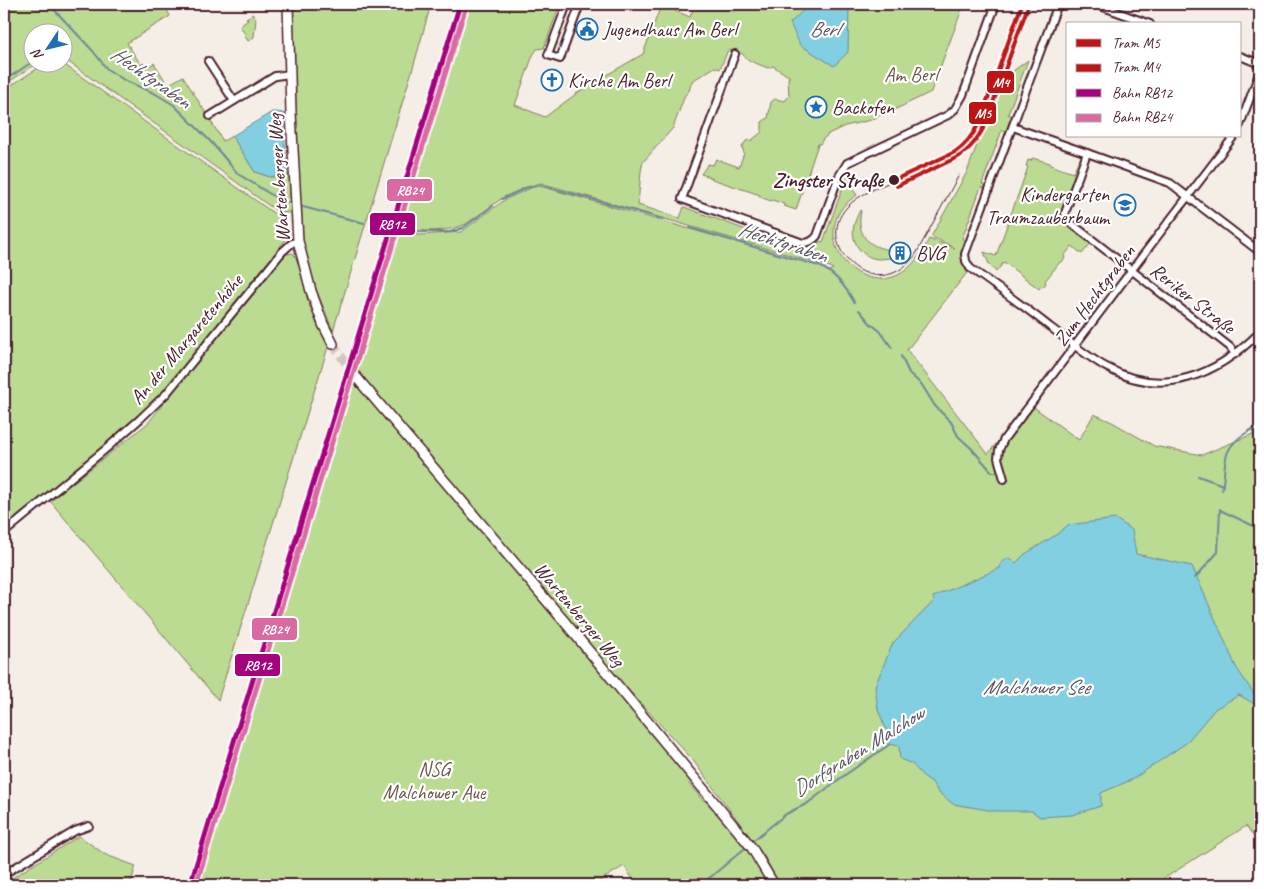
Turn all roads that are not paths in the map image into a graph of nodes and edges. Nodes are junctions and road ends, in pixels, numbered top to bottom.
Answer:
1 (288, 4) edge
2 (567, 4) edge
3 (580, 4) edge
4 (996, 4) edge
5 (1058, 4) edge
6 (1095, 4) edge
7 (1144, 22) edge
8 (735, 54) dead end
9 (1242, 57) edge
10 (208, 61) dead end
11 (1260, 64) edge
12 (1260, 71) edge
13 (290, 74) junction
14 (234, 102) junction
15 (210, 116) dead end
16 (1242, 120) edge
17 (1013, 127) junction
18 (1232, 138) edge
19 (1087, 153) junction
20 (1188, 197) junction
21 (298, 242) junction
22 (1260, 252) edge
23 (1131, 270) junction
24 (1260, 332) edge
25 (333, 344) tunnel mouth
26 (1076, 346) junction
27 (1235, 354) junction
28 (351, 371) tunnel mouth
29 (1004, 479) dead end
30 (4, 533) edge
31 (89, 826) dead end
32 (4, 874) edge
33 (774, 885) edge

1 - 13 main road, Wartenberger Weg
2 - 3 street
4 - 8 street
5 - 17 street
6 - 7 street
9 - 11 street
10 - 14 street
12 - 16 street
13 - 14 street
13 - 21 main road, Wartenberger Weg
14 - 15 street
17 - 19 street
17 - 26 street
18 - 20 street, Zum Hechtgraben
19 - 20 street
19 - 23 street, Reriker Straße
20 - 22 street
20 - 23 street, Zum Hechtgraben
21 - 25 main road, Wartenberger Weg
21 - 30 street, An der Margaretenhöhe
23 - 26 street, Zum Hechtgraben
23 - 27 street, Reriker Straße
24 - 27 street
26 - 27 street
26 - 29 street, Zum Hechtgraben
28 - 33 main road, Wartenberger Weg
31 - 32 street

